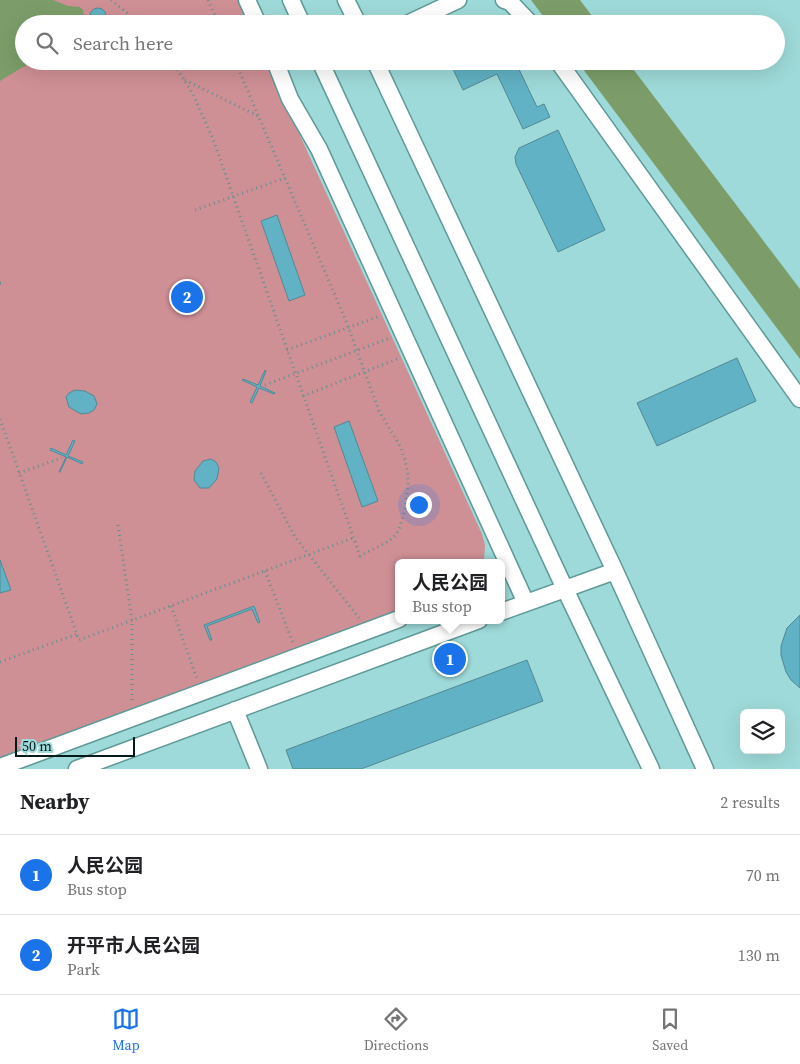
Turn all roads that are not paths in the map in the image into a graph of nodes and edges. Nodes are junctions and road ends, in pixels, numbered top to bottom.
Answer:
1 (247, 0) edge
2 (291, 0) edge
3 (346, 0) edge
4 (458, 0) edge
5 (504, 0) edge
6 (254, 15) edge
7 (298, 15) edge
8 (354, 15) edge
9 (426, 15) edge
10 (522, 15) edge
11 (279, 70) edge
12 (324, 70) edge
13 (379, 70) edge
14 (564, 70) edge
15 (800, 399) edge
16 (499, 559) edge
17 (614, 571) junction
18 (507, 579) edge
19 (565, 589) junction
20 (526, 603) junction
21 (505, 611) edge
22 (395, 620) edge
23 (468, 624) edge
24 (235, 710) junction
25 (0, 766) edge
26 (77, 769) edge
27 (259, 769) edge
28 (651, 769) edge
29 (705, 769) edge

1 - 6 street
2 - 7 street
3 - 8 street
4 - 9 street
5 - 10 street
11 - 16 street
12 - 19 street
13 - 17 street
14 - 15 street
17 - 19 street
17 - 29 street
18 - 20 street
19 - 20 street
19 - 28 street
20 - 21 street
22 - 25 street
23 - 24 street
24 - 26 street
24 - 27 street

